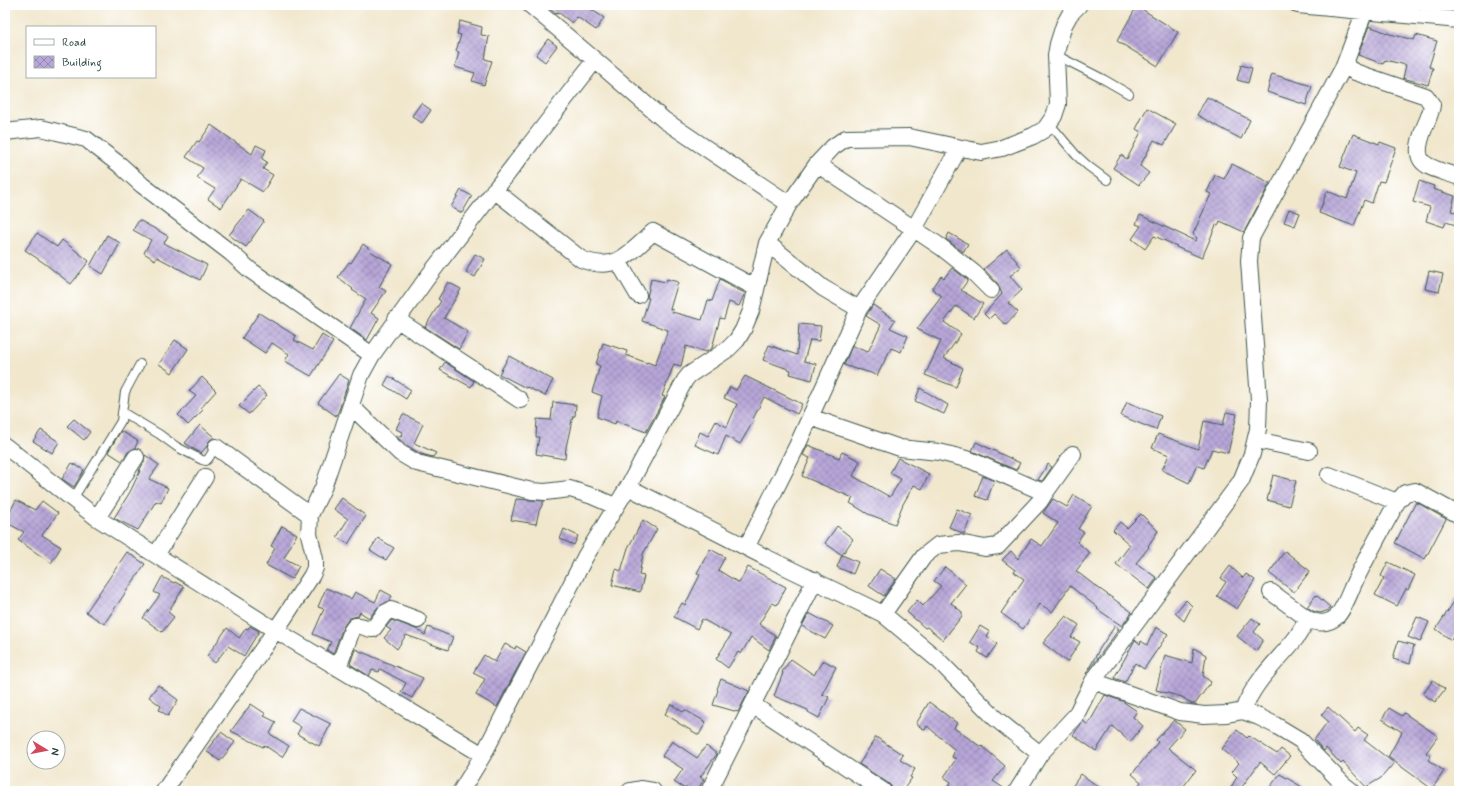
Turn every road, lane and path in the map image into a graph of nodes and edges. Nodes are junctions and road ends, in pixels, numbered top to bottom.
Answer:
1 (530, 5) edge
2 (1079, 5) edge
3 (1298, 5) edge
4 (1366, 8) edge
5 (1459, 20) edge
6 (1056, 55) junction
7 (595, 60) junction
8 (1344, 66) junction
9 (1129, 94) dead end
10 (1049, 123) junction
11 (5, 132) edge
12 (959, 148) junction
13 (817, 164) junction
14 (1459, 177) edge
15 (1107, 180) dead end
16 (494, 190) junction
17 (790, 204) junction
18 (914, 229) junction
19 (767, 244) junction
20 (618, 261) junction
21 (756, 288) junction
22 (991, 290) dead end
23 (638, 295) dead end
24 (859, 309) junction
25 (396, 320) junction
26 (372, 355) junction
27 (140, 364) dead end
28 (520, 400) dead end
29 (352, 407) junction
30 (122, 412) junction
31 (810, 416) junction
32 (1256, 440) junction
33 (217, 445) joint
34 (5, 446) edge
35 (1309, 451) dead end
36 (1073, 454) dead end
37 (136, 457) dead end
38 (1329, 475) dead end
39 (205, 477) dead end
40 (628, 487) junction
41 (1045, 493) junction
42 (73, 499) junction
43 (1397, 502) junction
44 (615, 506) junction
45 (310, 515) junction
46 (1459, 515) edge
47 (97, 518) junction
48 (747, 546) junction
49 (156, 555) junction
50 (814, 580) junction
51 (1272, 592) dead end
52 (883, 614) junction
53 (418, 620) dead end
54 (1308, 620) junction
55 (275, 630) junction
56 (338, 668) junction
57 (1093, 681) junction
58 (753, 704) junction
59 (1243, 711) junction
60 (1040, 754) junction
61 (483, 755) junction
62 (164, 791) edge
63 (461, 791) edge
64 (630, 791) edge
65 (653, 791) edge
66 (710, 791) edge
67 (883, 791) edge
68 (1017, 791) edge
69 (1352, 791) edge

1 - 7 street
2 - 6 street
3 - 4 street
4 - 5 street
4 - 8 street
6 - 9 lane
6 - 10 street
7 - 16 street
7 - 17 street
8 - 14 street
8 - 32 street
10 - 12 street
10 - 15 lane
11 - 26 street
12 - 13 street
12 - 18 street
13 - 17 street
13 - 18 street
16 - 20 street
16 - 25 street
17 - 19 street
18 - 22 street
18 - 24 street
19 - 21 street
19 - 24 street
20 - 21 street
20 - 23 street
21 - 40 street
24 - 31 street
25 - 26 street
25 - 28 street
26 - 29 street
27 - 30 lane
29 - 44 street
29 - 45 street
30 - 33 lane
30 - 42 lane
31 - 41 street
31 - 48 street
32 - 35 street
32 - 57 street
33 - 45 street
34 - 42 street
36 - 41 street
37 - 47 street
38 - 43 street
39 - 49 street
40 - 44 street
40 - 48 street
41 - 52 street
42 - 47 street
43 - 46 street
43 - 54 street
44 - 61 street
45 - 55 street
47 - 49 street
48 - 50 street
49 - 55 street
50 - 52 street
50 - 58 street
51 - 54 street
52 - 60 street
53 - 56 street
54 - 59 street
55 - 56 street
55 - 62 street
56 - 61 street
57 - 59 street
57 - 60 street
58 - 66 street
58 - 67 street
59 - 69 street
60 - 68 street
61 - 63 street
64 - 65 street

